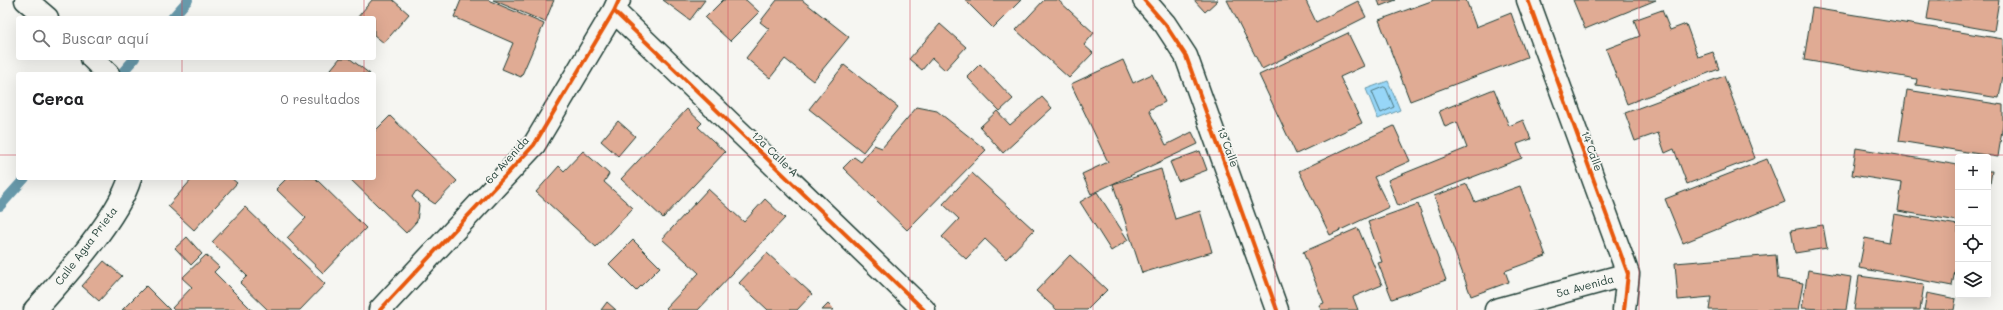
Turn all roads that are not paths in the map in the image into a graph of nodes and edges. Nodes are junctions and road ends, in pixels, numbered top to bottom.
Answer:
1 (26, 0) edge
2 (1144, 0) edge
3 (1528, 0) edge
4 (616, 6) edge
5 (45, 16) edge
6 (94, 60) edge
7 (106, 72) edge
8 (130, 180) edge
9 (1628, 274) junction
10 (391, 306) edge
11 (35, 310) edge
12 (924, 310) edge
13 (1277, 310) edge
14 (1496, 310) edge
15 (1624, 310) edge

1 - 5 street
2 - 13 street, 13 Calle
3 - 9 street, 14 Calle
4 - 10 street, 6a Avenida
4 - 12 street, 12a Calle A
6 - 7 street
8 - 11 street, Calle Agua Prieta
9 - 14 street, 5a Avenida
9 - 15 street, 14 Calle

